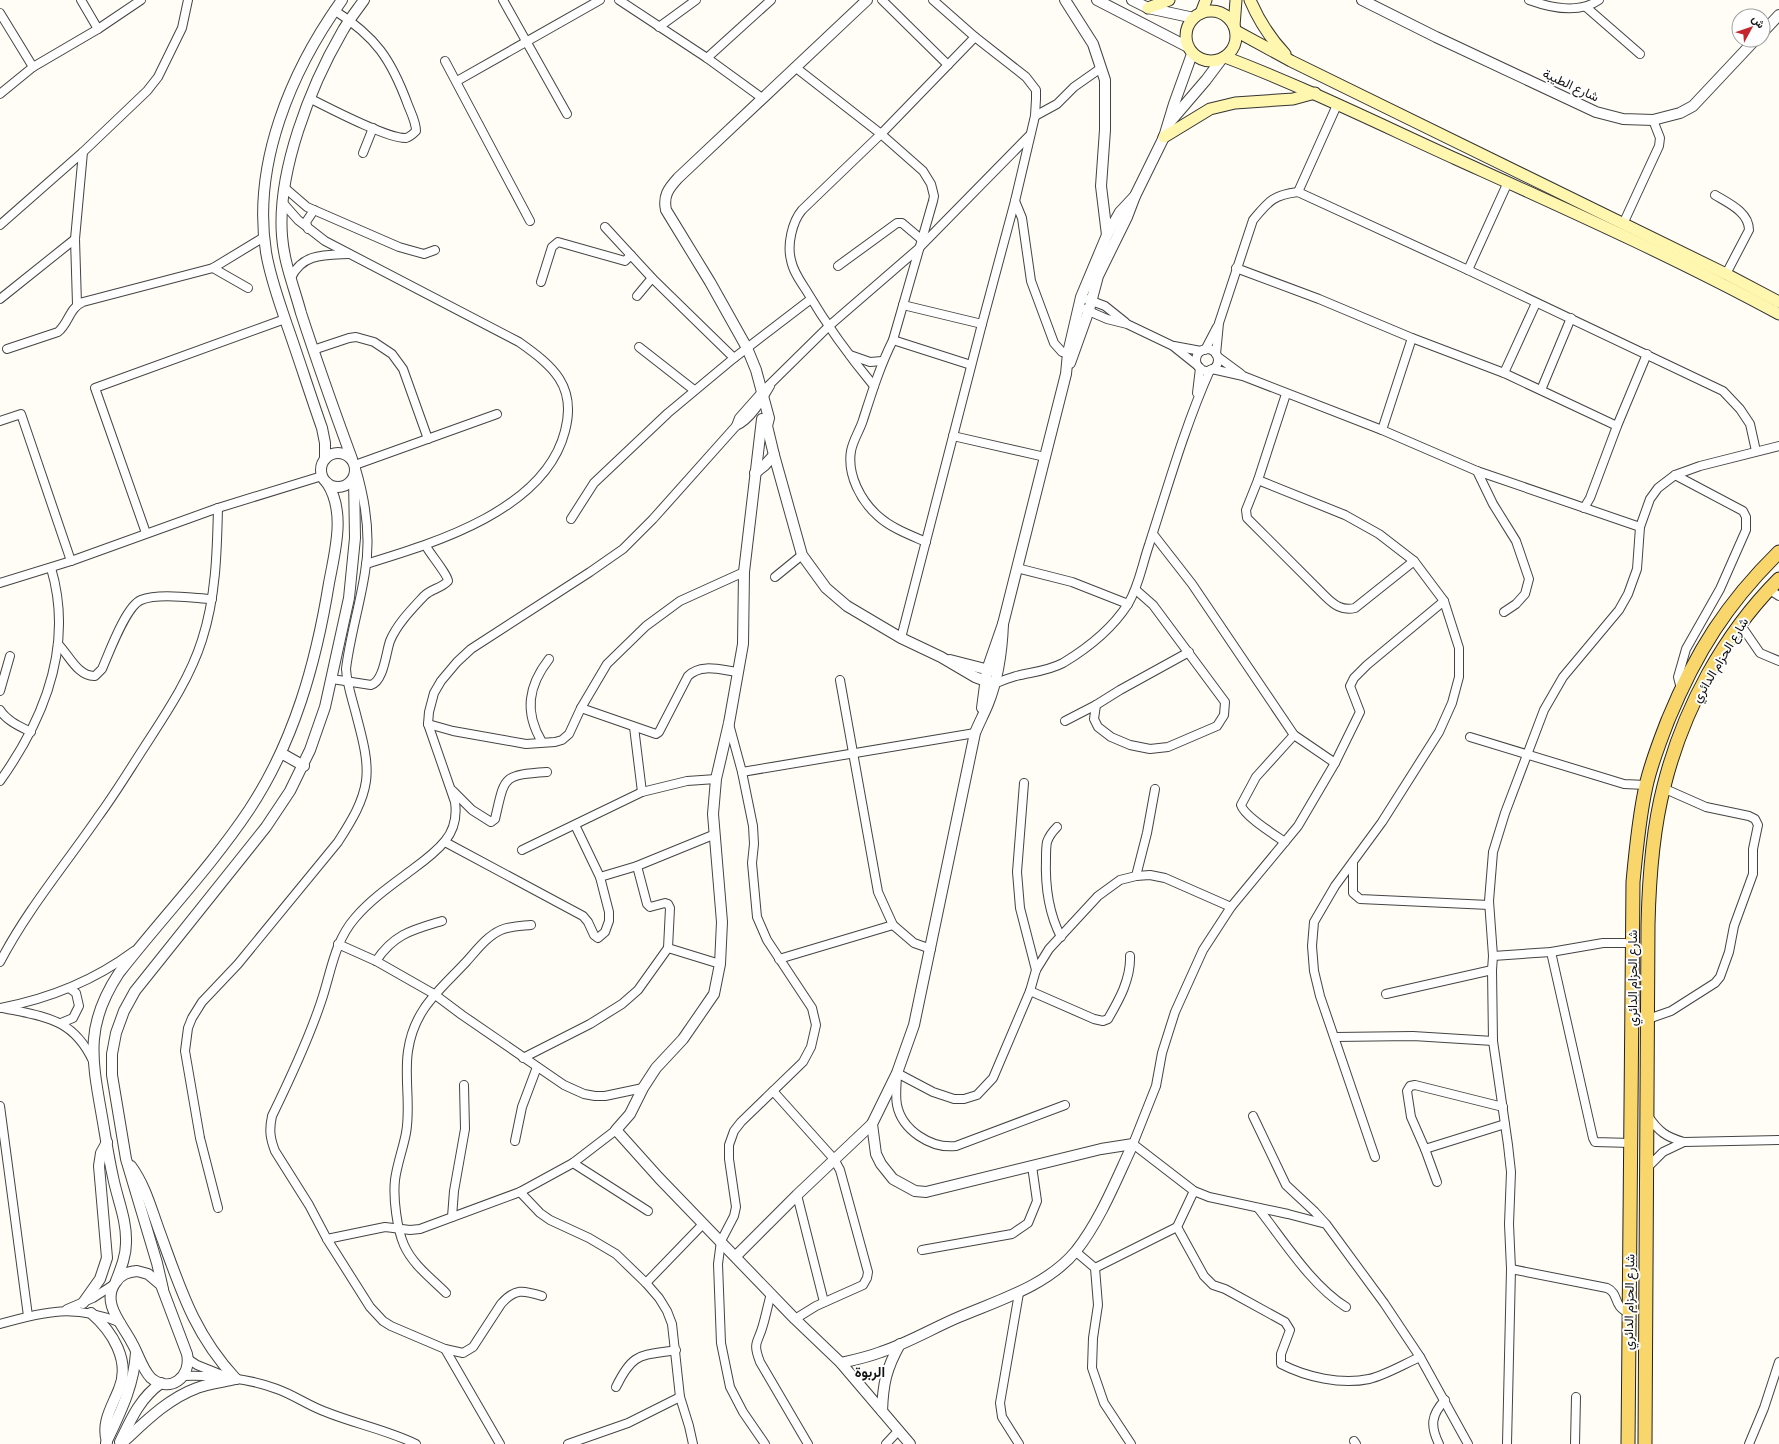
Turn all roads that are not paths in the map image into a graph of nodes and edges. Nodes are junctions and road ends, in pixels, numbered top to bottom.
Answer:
1 (82, 0) edge
2 (142, 0) edge
3 (188, 0) edge
4 (342, 0) edge
5 (364, 0) edge
6 (503, 0) edge
7 (619, 0) edge
8 (696, 0) edge
9 (771, 0) edge
10 (882, 0) edge
11 (933, 0) edge
12 (1065, 0) edge
13 (1097, 0) edge
14 (1132, 0) edge
15 (1169, 0) edge
16 (1206, 0) edge
17 (1236, 0) edge
18 (1250, 0) edge
19 (1362, 0) edge
20 (1530, 0) edge
21 (1599, 0) edge
22 (596, 1) edge
23 (863, 2) edge
24 (1586, 7) junction
25 (1148, 8) junction
26 (334, 10) junction
27 (0, 13) edge
28 (1198, 15) junction
29 (1779, 15) edge
30 (350, 20) junction
31 (1771, 24) edge
32 (659, 27) junction
33 (98, 29) junction
34 (1235, 29) junction
35 (975, 37) junction
36 (526, 41) junction
37 (1747, 48) edge
38 (1190, 50) junction
39 (1640, 54) dead end
40 (707, 58) junction
41 (1223, 59) junction
42 (445, 61) dead end
43 (1291, 61) junction
44 (948, 65) junction
45 (33, 67) junction
46 (795, 67) junction
47 (1101, 68) junction
48 (457, 81) junction
49 (1315, 93) junction
50 (0, 94) edge
51 (762, 98) junction
52 (311, 99) junction
53 (1337, 105) junction
54 (567, 114) dead end
55 (1035, 116) junction
56 (1653, 120) junction
57 (1169, 123) junction
58 (373, 128) junction
59 (881, 134) junction
60 (1031, 134) junction
61 (1164, 137) junction
62 (83, 152) junction
63 (363, 153) dead end
64 (1508, 182) junction
65 (284, 188) junction
66 (1298, 192) junction
67 (1715, 195) dead end
68 (1136, 196) junction
69 (1015, 201) junction
70 (283, 203) junction
71 (314, 210) junction
72 (530, 221) dead end
73 (1623, 224) junction
74 (0, 225) edge
75 (605, 226) dead end
76 (308, 229) junction
77 (1107, 236) junction
78 (264, 237) junction
79 (75, 238) junction
80 (921, 239) junction
81 (918, 249) junction
82 (435, 250) dead end
83 (350, 254) junction
84 (631, 255) junction
85 (838, 266) dead end
86 (213, 268) junction
87 (1236, 268) junction
88 (1468, 270) junction
89 (1726, 274) junction
90 (291, 278) junction
91 (652, 278) junction
92 (541, 282) dead end
93 (248, 288) dead end
94 (637, 296) dead end
95 (0, 299) edge
96 (811, 299) junction
97 (1779, 302) edge
98 (1536, 303) junction
99 (77, 304) junction
100 (1085, 304) junction
101 (903, 305) junction
102 (1779, 314) edge
103 (1571, 318) junction
104 (285, 319) junction
105 (1220, 323) junction
106 (982, 324) junction
107 (829, 326) junction
108 (1412, 338) junction
109 (893, 340) junction
110 (1173, 346) junction
111 (639, 347) dead end
112 (747, 348) junction
113 (7, 349) dead end
114 (313, 350) junction
115 (1203, 350) junction
116 (1068, 353) junction
117 (850, 354) junction
118 (1647, 354) junction
119 (1217, 356) junction
120 (734, 358) junction
121 (882, 361) junction
122 (971, 365) junction
123 (1199, 367) junction
124 (1211, 370) junction
125 (1504, 373) junction
126 (1066, 374) junction
127 (1243, 376) junction
128 (874, 386) junction
129 (694, 390) junction
130 (1541, 390) junction
131 (1286, 394) junction
132 (762, 395) junction
133 (1196, 402) junction
134 (497, 414) dead end
135 (0, 420) edge
136 (764, 423) junction
137 (1617, 426) junction
138 (1382, 430) junction
139 (953, 436) junction
140 (428, 439) junction
141 (1779, 446) edge
142 (1756, 451) junction
143 (773, 452) junction
144 (757, 455) junction
145 (1045, 457) junction
146 (325, 459) junction
147 (354, 468) junction
148 (1477, 471) junction
149 (755, 474) junction
150 (1675, 475) junction
151 (325, 480) junction
152 (1258, 480) junction
153 (218, 508) junction
154 (1584, 508) junction
155 (571, 519) dead end
156 (1640, 527) junction
157 (146, 533) junction
158 (1153, 534) junction
159 (926, 542) junction
160 (426, 546) junction
161 (1779, 552) edge
162 (802, 555) junction
163 (71, 561) junction
164 (1414, 561) junction
165 (366, 564) junction
166 (51, 568) junction
167 (1017, 568) junction
168 (744, 572) junction
169 (775, 577) dead end
170 (1779, 578) edge
171 (0, 583) edge
172 (1136, 590) junction
173 (1774, 592) edge
174 (212, 599) junction
175 (1444, 601) junction
176 (1128, 604) junction
177 (1504, 612) dead end
178 (1740, 624) junction
179 (901, 638) junction
180 (58, 644) junction
181 (1189, 652) junction
182 (10, 656) dead end
183 (940, 657) junction
184 (549, 659) dead end
185 (1779, 661) edge
186 (738, 672) junction
187 (996, 674) junction
188 (332, 679) junction
189 (840, 680) dead end
190 (347, 682) junction
191 (989, 683) junction
192 (1681, 689) junction
193 (0, 691) edge
194 (1096, 705) junction
195 (581, 708) junction
196 (0, 710) edge
197 (1064, 721) dead end
198 (729, 723) junction
199 (428, 724) junction
200 (634, 727) junction
201 (31, 732) junction
202 (975, 733) junction
203 (1294, 735) junction
204 (1470, 737) dead end
205 (542, 742) junction
206 (281, 753) junction
207 (852, 754) junction
208 (1526, 755) junction
209 (1335, 763) junction
210 (304, 766) junction
211 (547, 772) dead end
212 (742, 772) junction
213 (716, 779) junction
214 (0, 781) edge
215 (1024, 783) dead end
216 (1646, 785) junction
217 (1663, 788) junction
218 (1155, 789) dead end
219 (452, 790) junction
220 (642, 792) junction
221 (575, 825) junction
222 (1057, 827) dead end
223 (713, 835) junction
224 (445, 842) junction
225 (1285, 842) junction
226 (522, 850) dead end
227 (1353, 862) junction
228 (638, 866) junction
229 (1136, 876) junction
230 (600, 877) junction
231 (1489, 905) junction
232 (1231, 907) junction
233 (442, 921) dead end
234 (893, 925) junction
235 (531, 926) dead end
236 (1060, 937) junction
237 (1632, 943) junction
238 (338, 944) junction
239 (141, 945) junction
240 (668, 948) junction
241 (931, 949) junction
242 (1551, 952) junction
243 (1130, 956) dead end
244 (1493, 956) junction
245 (779, 959) junction
246 (376, 961) junction
247 (0, 962) edge
248 (720, 964) junction
249 (1036, 970) junction
250 (1492, 970) junction
251 (69, 988) junction
252 (1030, 991) junction
253 (434, 994) junction
254 (1386, 994) dead end
255 (1, 1008) edge
256 (1648, 1019) junction
257 (61, 1024) junction
258 (1335, 1037) junction
259 (1493, 1041) junction
260 (523, 1058) junction
261 (93, 1062) junction
262 (537, 1067) junction
263 (897, 1073) junction
264 (464, 1085) dead end
265 (643, 1088) junction
266 (773, 1091) junction
267 (1065, 1105) dead end
268 (0, 1106) edge
269 (1502, 1107) junction
270 (1647, 1115) junction
271 (1253, 1116) dead end
272 (872, 1124) junction
273 (1505, 1124) junction
274 (616, 1130) junction
275 (515, 1140) dead end
276 (1779, 1140) edge
277 (107, 1142) junction
278 (1684, 1142) junction
279 (1631, 1143) junction
280 (1133, 1144) junction
281 (1425, 1149) junction
282 (1375, 1157) dead end
283 (126, 1159) junction
284 (834, 1160) junction
285 (572, 1163) junction
286 (1032, 1166) junction
287 (1646, 1168) junction
288 (1437, 1182) dead end
289 (1194, 1191) junction
290 (520, 1192) junction
291 (796, 1195) junction
292 (218, 1208) dead end
293 (1258, 1208) junction
294 (648, 1211) dead end
295 (452, 1217) junction
296 (703, 1224) junction
297 (1326, 1224) junction
298 (1177, 1227) junction
299 (399, 1228) junction
300 (326, 1239) junction
301 (721, 1241) junction
302 (922, 1250) dead end
303 (1075, 1251) junction
304 (736, 1256) junction
305 (1095, 1268) junction
306 (1511, 1269) junction
307 (115, 1283) junction
308 (646, 1283) junction
309 (163, 1289) junction
310 (1019, 1292) junction
311 (446, 1293) dead end
312 (772, 1294) junction
313 (542, 1296) dead end
314 (824, 1302) junction
315 (83, 1303) junction
316 (1346, 1307) dead end
317 (61, 1310) junction
318 (91, 1313) junction
319 (1629, 1313) junction
320 (28, 1316) junction
321 (795, 1319) junction
322 (121, 1323) junction
323 (0, 1324) edge
324 (900, 1344) junction
325 (444, 1349) junction
326 (136, 1350) junction
327 (676, 1350) junction
328 (1420, 1356) junction
329 (188, 1359) junction
330 (1779, 1362) edge
331 (840, 1363) junction
332 (183, 1376) junction
333 (236, 1379) junction
334 (161, 1383) junction
335 (616, 1387) dead end
336 (680, 1397) junction
337 (1576, 1397) dead end
338 (1445, 1400) junction
339 (882, 1411) junction
340 (899, 1430) junction
341 (106, 1443) edge
342 (694, 1443) edge
343 (120, 1444) edge
344 (416, 1444) edge
345 (500, 1444) edge
346 (568, 1444) edge
347 (765, 1444) edge
348 (808, 1444) edge
349 (886, 1444) edge
350 (910, 1444) edge
351 (1019, 1444) edge
352 (1131, 1444) edge
353 (1439, 1444) edge
354 (1468, 1444) edge
355 (1507, 1444) edge
356 (1575, 1444) edge
357 (1628, 1444) edge
358 (1645, 1444) edge
359 (1749, 1444) edge

1 - 33 street
2 - 33 street
3 - 62 street
4 - 26 street
5 - 30 street
6 - 36 street
7 - 32 street
8 - 32 street
9 - 40 street
10 - 44 street
11 - 35 street
12 - 47 street
13 - 38 street
14 - 25 street
15 - 25 main road
16 - 28 main road
17 - 34 main road
18 - 43 main road
19 - 56 street, شارع الطيبة
20 - 24 street
21 - 24 street
22 - 36 street
23 - 46 street
24 - 39 street
25 - 28 street
26 - 30 street
26 - 78 street
27 - 45 street
28 - 34 main road
28 - 38 main road
29 - 31 street
30 - 52 street
30 - 58 street
32 - 40 street
33 - 45 street
34 - 41 main road
34 - 43 main road
35 - 44 street
35 - 55 street
36 - 48 street
36 - 54 street
37 - 56 street, شارع الطيبة
38 - 41 main road
38 - 57 street
40 - 51 street
41 - 49 main road
41 - 57 street
42 - 48 street
43 - 73 main road
44 - 59 street
45 - 50 street
46 - 51 street
46 - 59 street
47 - 55 street
47 - 77 street
48 - 72 street
49 - 53 main road
49 - 61 main road
51 - 112 street
52 - 58 street
52 - 65 street
53 - 64 main road
53 - 66 street
55 - 60 street
56 - 73 street
57 - 61 street
58 - 63 street
59 - 80 street
59 - 96 street
60 - 69 street
60 - 81 street
61 - 68 street
62 - 74 street
62 - 79 street
64 - 88 street
64 - 102 main road
65 - 70 street
65 - 71 street
66 - 87 street
66 - 88 street
67 - 89 street
68 - 77 street
68 - 100 street
69 - 106 street
69 - 116 street
70 - 76 street
70 - 90 street
71 - 76 street
71 - 82 street
73 - 89 main road
75 - 84 street
76 - 83 street
77 - 100 street
78 - 86 street
78 - 104 street
79 - 95 street
79 - 99 street
80 - 81 street
80 - 85 street
81 - 101 street
81 - 107 street
83 - 90 street
83 - 160 street
84 - 91 street
84 - 92 street
86 - 93 street
86 - 99 street
87 - 105 street
87 - 108 street
88 - 98 street
89 - 97 main road
90 - 114 street
91 - 94 street
91 - 120 street
96 - 107 street
96 - 112 street
98 - 103 street
98 - 125 street
99 - 113 street
100 - 110 street
100 - 116 street
100 - 126 street
101 - 106 street
101 - 109 street
103 - 118 street
103 - 130 street
104 - 146 street
104 - 157 street
105 - 115 street
105 - 119 street
106 - 122 street
107 - 117 street
107 - 132 street
108 - 125 street
108 - 138 street
109 - 121 street
109 - 122 street
110 - 115 street
110 - 123 street
111 - 129 street
112 - 120 street
112 - 132 street
114 - 140 street
114 - 147 street
115 - 119 street
115 - 123 street
116 - 126 street
117 - 121 street
117 - 128 street
118 - 137 street
118 - 142 street
119 - 124 street
119 - 127 street
120 - 129 street
121 - 128 street
122 - 139 street
123 - 124 street
123 - 133 street
124 - 127 street
124 - 133 street
125 - 130 street
126 - 145 street
127 - 131 street
128 - 159 street
129 - 155 street
130 - 137 street
131 - 138 street
131 - 152 street
132 - 136 street
132 - 199 street
133 - 158 street
134 - 140 street
135 - 163 street
136 - 143 street
136 - 144 street
137 - 154 street
138 - 148 street
139 - 145 street
139 - 159 street
140 - 147 street
141 - 142 street
142 - 150 street
143 - 144 street
143 - 149 street
143 - 162 street
144 - 149 street
145 - 167 street
146 - 147 street
146 - 151 street
147 - 151 street
147 - 165 street
147 - 188 street
148 - 154 street
148 - 177 street
149 - 168 street
150 - 156 street
150 - 192 street
151 - 153 street
151 - 206 street
152 - 164 street
152 - 164 street
153 - 157 street
153 - 174 street
154 - 156 street
156 - 208 street
157 - 163 street
158 - 172 street
158 - 203 street
159 - 179 street
160 - 165 street
160 - 190 street
161 - 192 main road, شارع الحزام الدائري
162 - 169 street
162 - 179 street
163 - 166 street
164 - 175 street
165 - 190 street
166 - 171 street
166 - 180 street
167 - 176 street
167 - 187 street
168 - 186 street
168 - 195 street
170 - 173 main road, شارع الحزام الدائري
172 - 176 street
172 - 181 street
173 - 178 main road, شارع الحزام الدائري
174 - 180 street
174 - 247 street
175 - 209 street
175 - 227 street
176 - 187 street
178 - 185 street
178 - 217 main road, شارع الحزام الدائري
179 - 183 street
180 - 201 street
181 - 194 street
181 - 194 street
182 - 193 street
183 - 187 street
183 - 191 street
184 - 205 street
186 - 198 street
186 - 200 street
187 - 191 street
187 - 191 street
188 - 190 street
188 - 210 street
189 - 207 street
190 - 292 street
191 - 202 street
192 - 216 main road, شارع الحزام الدائري
194 - 197 street
195 - 200 street
195 - 205 street
196 - 201 street
198 - 212 street
198 - 213 street
199 - 205 street
199 - 219 street
200 - 220 street
201 - 214 street
202 - 207 street
202 - 241 street
203 - 209 street
203 - 225 street
204 - 208 street
206 - 210 street
206 - 239 street
207 - 212 street
207 - 234 street
208 - 216 street
208 - 231 street
209 - 225 street
210 - 283 street
211 - 219 street
212 - 245 street
213 - 220 street
213 - 223 street
215 - 249 street
216 - 237 main road, شارع الحزام الدائري
217 - 256 main road, شارع الحزام الدائري
217 - 256 street
218 - 229 street
219 - 224 street
220 - 221 street
221 - 226 street
221 - 230 street
222 - 236 street
223 - 228 street
223 - 248 street
224 - 230 street
224 - 238 street
225 - 232 street
227 - 231 street
227 - 258 street
228 - 230 street
228 - 240 street
229 - 232 street
229 - 236 street
231 - 244 street
232 - 280 street
233 - 246 street
234 - 241 street
234 - 245 street
235 - 253 street
236 - 249 street
237 - 242 street
237 - 279 main road, شارع الحزام الدائري
238 - 246 street
238 - 300 street
239 - 251 street
239 - 261 street
240 - 248 street
240 - 260 street
241 - 263 street
242 - 244 street
242 - 279 street
243 - 252 street
244 - 250 street
245 - 266 street
246 - 253 street
248 - 265 street
249 - 252 street
250 - 254 street
250 - 259 street
251 - 255 street
251 - 257 street
252 - 263 street
253 - 260 street
253 - 299 street
255 - 257 street
256 - 270 main road, شارع الحزام الدائري
257 - 261 street
258 - 259 street
258 - 282 street
259 - 269 street
260 - 262 street
261 - 277 street
262 - 265 street
262 - 275 street
263 - 267 street
263 - 272 street
264 - 295 street
265 - 274 street
266 - 284 street
266 - 301 street
268 - 320 street
269 - 273 street
269 - 281 street
270 - 278 street
270 - 287 main road, شارع الحزام الدائري
271 - 297 street
272 - 284 street
272 - 286 street
273 - 281 street
273 - 306 street
274 - 285 street
274 - 296 street
276 - 278 street
277 - 307 street
277 - 315 street
278 - 287 street
279 - 319 main road, شارع الحزام الدائري
280 - 286 street
280 - 289 street
280 - 303 street
281 - 288 street
283 - 309 street
283 - 333 street
284 - 291 street
284 - 314 street
285 - 290 street
285 - 294 street
286 - 302 street
287 - 358 main road, شارع الحزام الدائري
289 - 293 street
289 - 298 street
290 - 295 street
290 - 308 street
291 - 304 street
291 - 314 street
293 - 297 street
293 - 316 street
295 - 299 street
296 - 301 street
296 - 308 street
297 - 328 street
298 - 305 street
298 - 328 street
299 - 300 street
299 - 311 street
300 - 325 street
301 - 304 street
301 - 347 street
303 - 305 street
303 - 310 street
304 - 312 street
305 - 352 street
306 - 319 street
306 - 355 street
307 - 309 street
307 - 315 street
307 - 322 street
308 - 327 street
309 - 329 street
310 - 324 street
310 - 351 street
312 - 321 street
312 - 348 street
313 - 325 street
314 - 321 street
315 - 317 street
317 - 318 street
317 - 320 street
318 - 322 street
318 - 341 street
319 - 357 main road, شارع الحزام الدائري
320 - 323 street
321 - 331 street
322 - 326 street
324 - 331 street
324 - 339 street
325 - 345 street
326 - 334 street
326 - 341 street
327 - 335 street
327 - 336 street
328 - 338 street
329 - 332 street
329 - 333 street
330 - 359 street
331 - 339 street
332 - 333 street
332 - 334 street
333 - 343 street
333 - 344 street
334 - 343 street
336 - 342 street
336 - 346 street
337 - 356 street
338 - 353 street
338 - 354 street
339 - 340 street
340 - 349 street
340 - 350 street

